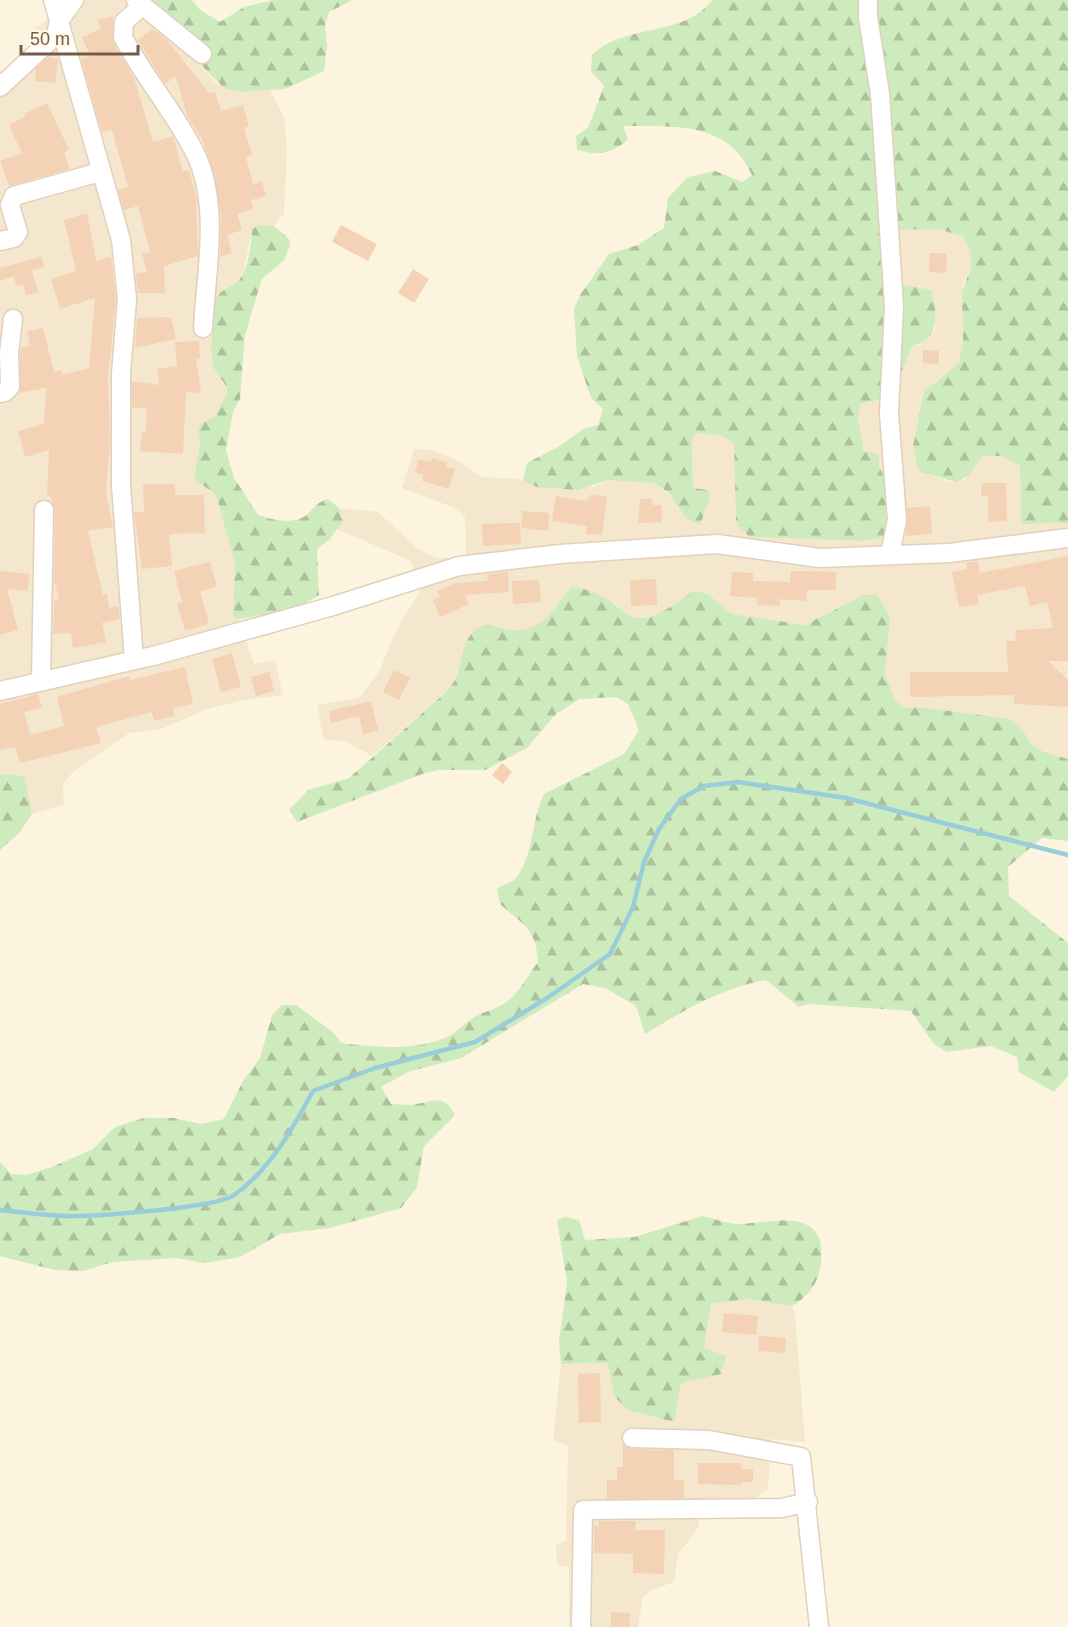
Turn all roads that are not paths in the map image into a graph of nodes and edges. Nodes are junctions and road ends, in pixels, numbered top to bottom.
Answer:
1 (53, 0) edge
2 (74, 0) edge
3 (868, 0) edge
4 (139, 3) edge
5 (59, 21) junction
6 (202, 54) dead end
7 (0, 87) edge
8 (100, 172) junction
9 (0, 241) edge
10 (13, 319) dead end
11 (203, 328) dead end
12 (0, 393) edge
13 (44, 510) dead end
14 (1068, 538) edge
15 (890, 554) junction
16 (134, 660) junction
17 (41, 681) junction
18 (0, 691) edge
19 (632, 1438) dead end
20 (808, 1502) junction
21 (581, 1627) edge
22 (819, 1627) edge

1 - 5 street
2 - 5 street
3 - 15 street
4 - 6 street
4 - 11 street
5 - 7 street
5 - 8 street
8 - 9 street
8 - 16 street
10 - 12 street
13 - 17 street
14 - 15 street
15 - 16 street
16 - 17 street
17 - 18 street
19 - 20 street
20 - 21 street
20 - 22 street

